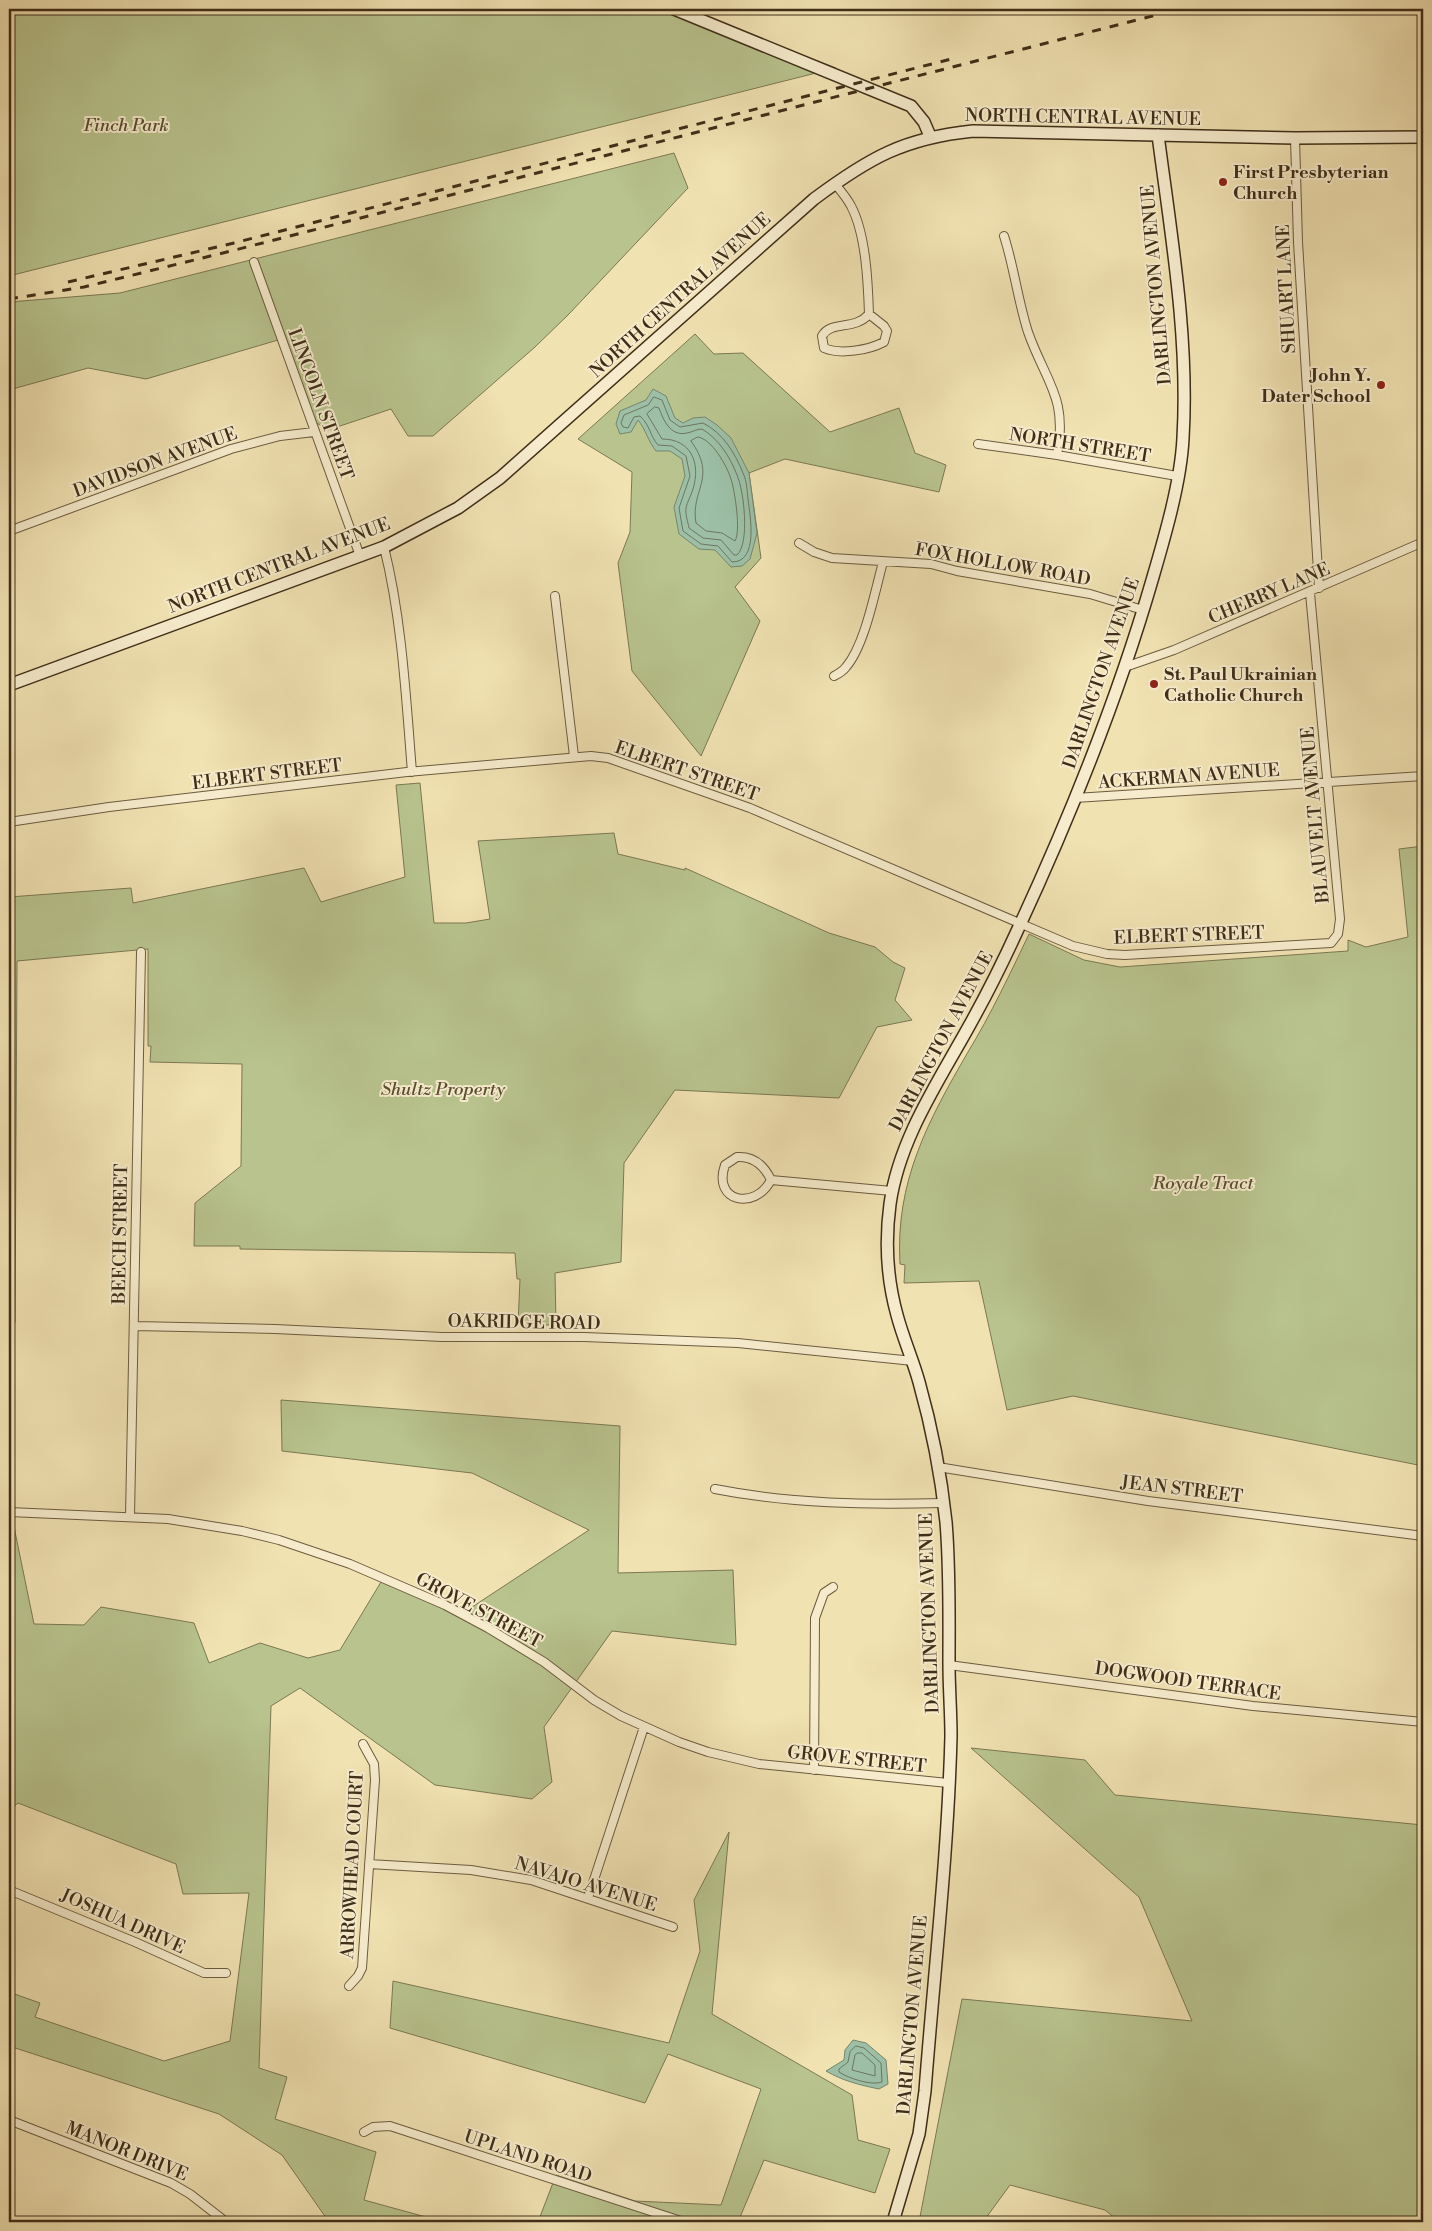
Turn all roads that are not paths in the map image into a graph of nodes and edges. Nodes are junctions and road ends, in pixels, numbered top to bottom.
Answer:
1 (674, 9) edge
2 (1158, 135) junction
3 (930, 136) junction
4 (1423, 137) edge
5 (1294, 138) junction
6 (836, 184) junction
7 (1004, 236) dead end
8 (254, 262) dead end
9 (869, 314) junction
10 (314, 432) junction
11 (978, 444) dead end
12 (1057, 455) junction
13 (1177, 476) junction
14 (9, 531) edge
15 (1423, 542) edge
16 (799, 543) dead end
17 (384, 547) junction
18 (360, 556) junction
19 (883, 562) junction
20 (1319, 588) junction
21 (1310, 592) junction
22 (555, 596) dead end
23 (1144, 610) junction
24 (1125, 667) junction
25 (834, 676) dead end
26 (9, 685) edge
27 (574, 756) junction
28 (412, 772) junction
29 (1423, 776) edge
30 (1328, 783) junction
31 (1075, 798) junction
32 (9, 822) edge
33 (1020, 924) junction
34 (1331, 943) joint
35 (141, 952) dead end
36 (770, 1180) junction
37 (892, 1191) junction
38 (134, 1326) junction
39 (913, 1362) junction
40 (938, 1467) junction
41 (715, 1489) dead end
42 (944, 1503) junction
43 (9, 1512) edge
44 (130, 1516) junction
45 (1423, 1536) edge
46 (832, 1587) dead end
47 (949, 1665) junction
48 (1423, 1722) edge
49 (644, 1728) junction
50 (363, 1744) dead end
51 (814, 1770) junction
52 (948, 1783) junction
53 (370, 1864) junction
54 (9, 1890) edge
55 (588, 1898) junction
56 (673, 1927) dead end
57 (226, 1973) dead end
58 (349, 1986) dead end
59 (9, 2120) edge
60 (364, 2132) dead end
61 (226, 2222) edge
62 (684, 2222) edge
63 (893, 2222) edge

1 - 3 main road
2 - 3 main road, NORTH CENTRAL AVENUE
2 - 5 main road, NORTH CENTRAL AVENUE
2 - 13 main road, DARLINGTON AVENUE
3 - 6 main road, NORTH CENTRAL AVENUE
4 - 5 main road, NORTH CENTRAL AVENUE
5 - 20 street, SHUART LANE
6 - 9 street
6 - 17 main road, NORTH CENTRAL AVENUE
7 - 12 street
8 - 10 street, LINCOLN STREET
9 - 9 street
10 - 14 street, DAVIDSON AVENUE
10 - 18 street, LINCOLN STREET
11 - 12 street, NORTH STREET
12 - 13 street, NORTH STREET
13 - 23 main road, DARLINGTON AVENUE
15 - 20 street, CHERRY LANE
16 - 19 street, FOX HOLLOW ROAD
17 - 18 main road, NORTH CENTRAL AVENUE
17 - 28 street
18 - 26 main road, NORTH CENTRAL AVENUE
19 - 23 street, FOX HOLLOW ROAD
19 - 25 street
20 - 21 street, CHERRY LANE
21 - 24 street, CHERRY LANE
21 - 30 street, BLAUVELT AVENUE
22 - 27 street
23 - 24 main road, DARLINGTON AVENUE
24 - 31 main road, DARLINGTON AVENUE
27 - 28 street, ELBERT STREET
27 - 33 street, ELBERT STREET
28 - 32 street, ELBERT STREET
29 - 30 street, ACKERMAN AVENUE
30 - 31 street, ACKERMAN AVENUE
30 - 34 street, BLAUVELT AVENUE
31 - 33 main road, DARLINGTON AVENUE
33 - 34 street, ELBERT STREET
33 - 37 main road, DARLINGTON AVENUE
35 - 38 street, BEECH STREET
36 - 36 street
36 - 37 street
37 - 39 main road, DARLINGTON AVENUE
38 - 39 street, OAKRIDGE ROAD
38 - 44 street, BEECH STREET
39 - 40 main road, DARLINGTON AVENUE
40 - 42 main road, DARLINGTON AVENUE
40 - 45 street, JEAN STREET
41 - 42 street
42 - 47 main road, DARLINGTON AVENUE
43 - 44 street, GROVE STREET
44 - 49 street, GROVE STREET
46 - 51 street
47 - 48 street, DOGWOOD TERRACE
47 - 52 main road, DARLINGTON AVENUE
49 - 51 street, GROVE STREET
49 - 55 street
50 - 53 street, ARROWHEAD COURT
51 - 52 street, GROVE STREET
52 - 63 main road, DARLINGTON AVENUE
53 - 55 street, NAVAJO AVENUE
53 - 58 street, ARROWHEAD COURT
54 - 57 street, JOSHUA DRIVE
55 - 56 street, NAVAJO AVENUE
59 - 61 street, MANOR DRIVE
60 - 62 street, UPLAND ROAD

